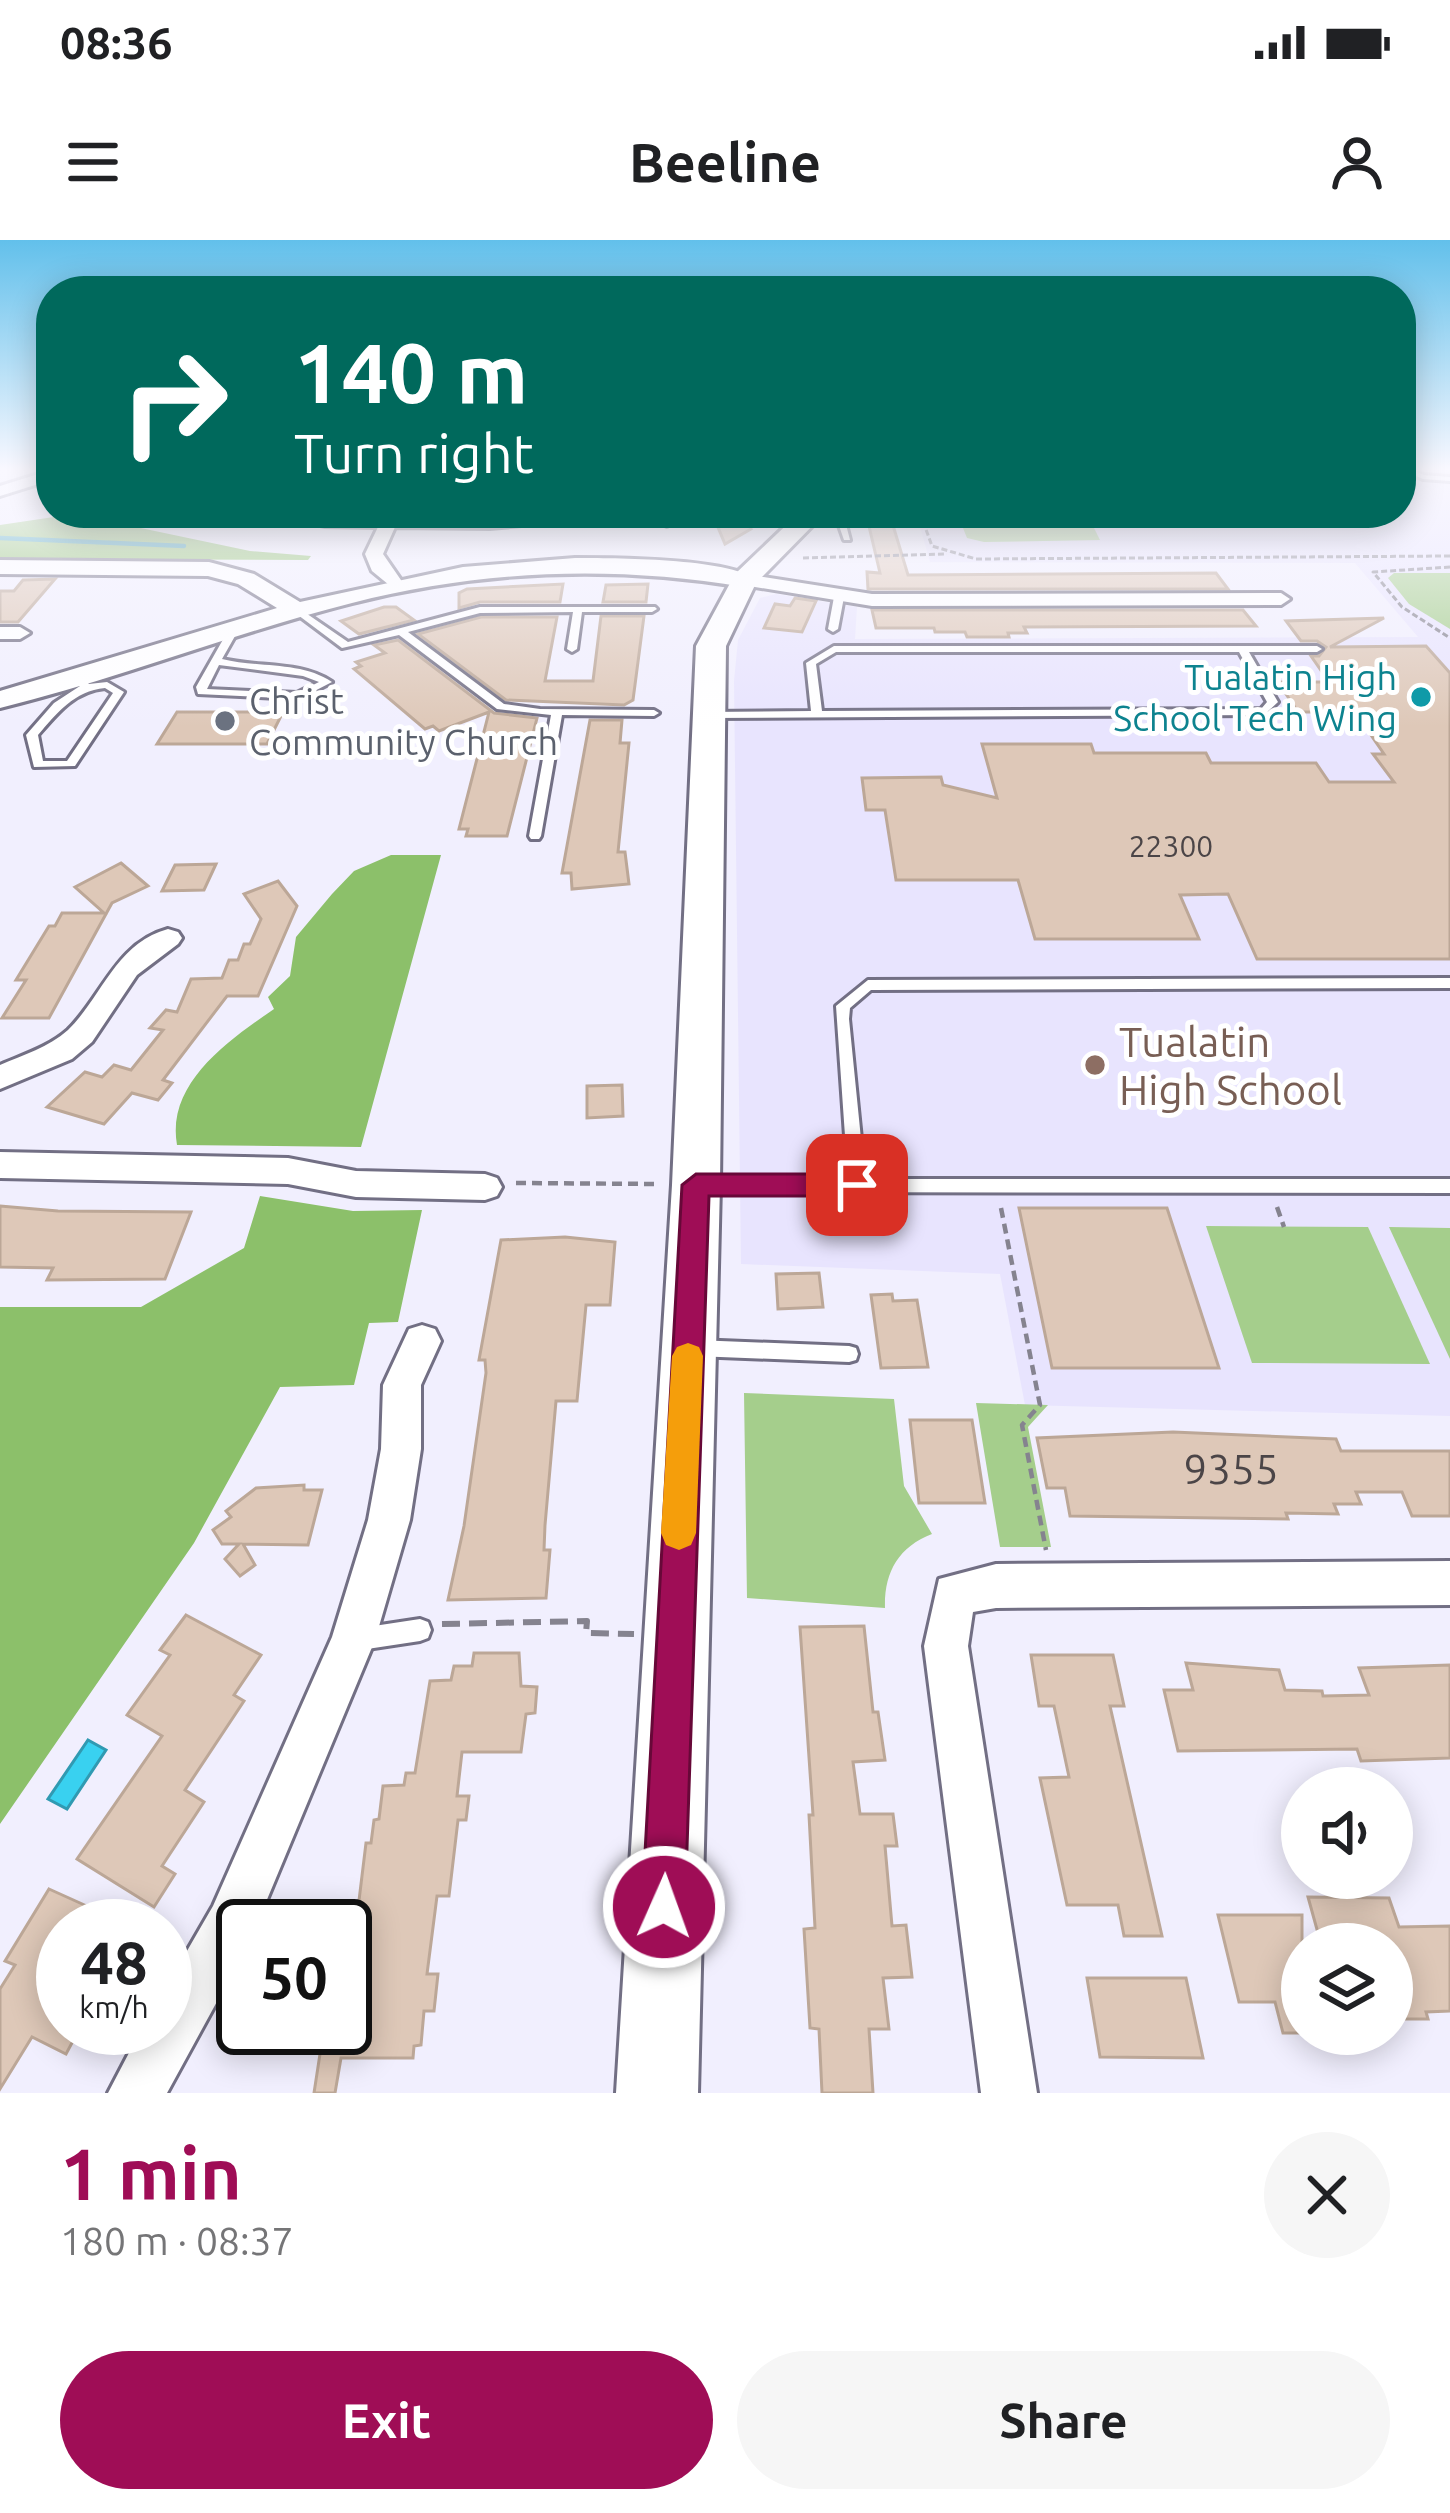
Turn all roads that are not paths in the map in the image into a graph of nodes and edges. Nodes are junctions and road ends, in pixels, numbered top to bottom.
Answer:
1 (376, 554) edge
2 (768, 554) edge
3 (0, 567) edge
4 (744, 580) junction
5 (394, 583) junction
6 (839, 597) junction
7 (1281, 599) dead end
8 (578, 609) junction
9 (652, 609) dead end
10 (297, 610) junction
11 (234, 629) junction
12 (833, 629) dead end
13 (399, 630) junction
14 (572, 649) dead end
15 (1242, 649) junction
16 (1317, 649) dead end
17 (216, 661) junction
18 (81, 682) junction
19 (0, 700) edge
20 (557, 712) junction
21 (653, 713) dead end
22 (706, 715) junction
23 (817, 715) junction
24 (535, 836) dead end
25 (168, 938) dead end
26 (1450, 983) edge
27 (0, 1078) edge
28 (0, 1166) edge
29 (696, 1185) junction
30 (857, 1185) junction
31 (1450, 1186) edge
32 (485, 1187) road end
33 (422, 1341) dead end
34 (688, 1348) junction
35 (849, 1354) dead end
36 (1450, 1583) edge
37 (420, 1630) road end
38 (353, 1640) junction
39 (136, 2093) edge
40 (657, 2093) edge
41 (1009, 2093) edge

1 - 5 street
2 - 4 main road
3 - 10 street
4 - 5 street
4 - 6 street
4 - 22 main road
5 - 10 street
6 - 7 street
6 - 12 lane
8 - 9 lane
8 - 13 lane
8 - 14 lane
10 - 11 street
10 - 13 lane
11 - 17 lane
11 - 18 street
13 - 20 lane
15 - 16 lane
15 - 23 lane
15 - 23 lane
17 - 17 lane
18 - 18 lane
18 - 19 street
20 - 21 lane
20 - 24 lane
22 - 23 lane
22 - 29 main road
25 - 27 street
26 - 30 lane
28 - 32 street
29 - 30 lane
29 - 34 main road
30 - 31 lane
33 - 38 street
34 - 35 lane
34 - 40 main road
36 - 41 street
37 - 38 lane
38 - 39 street

